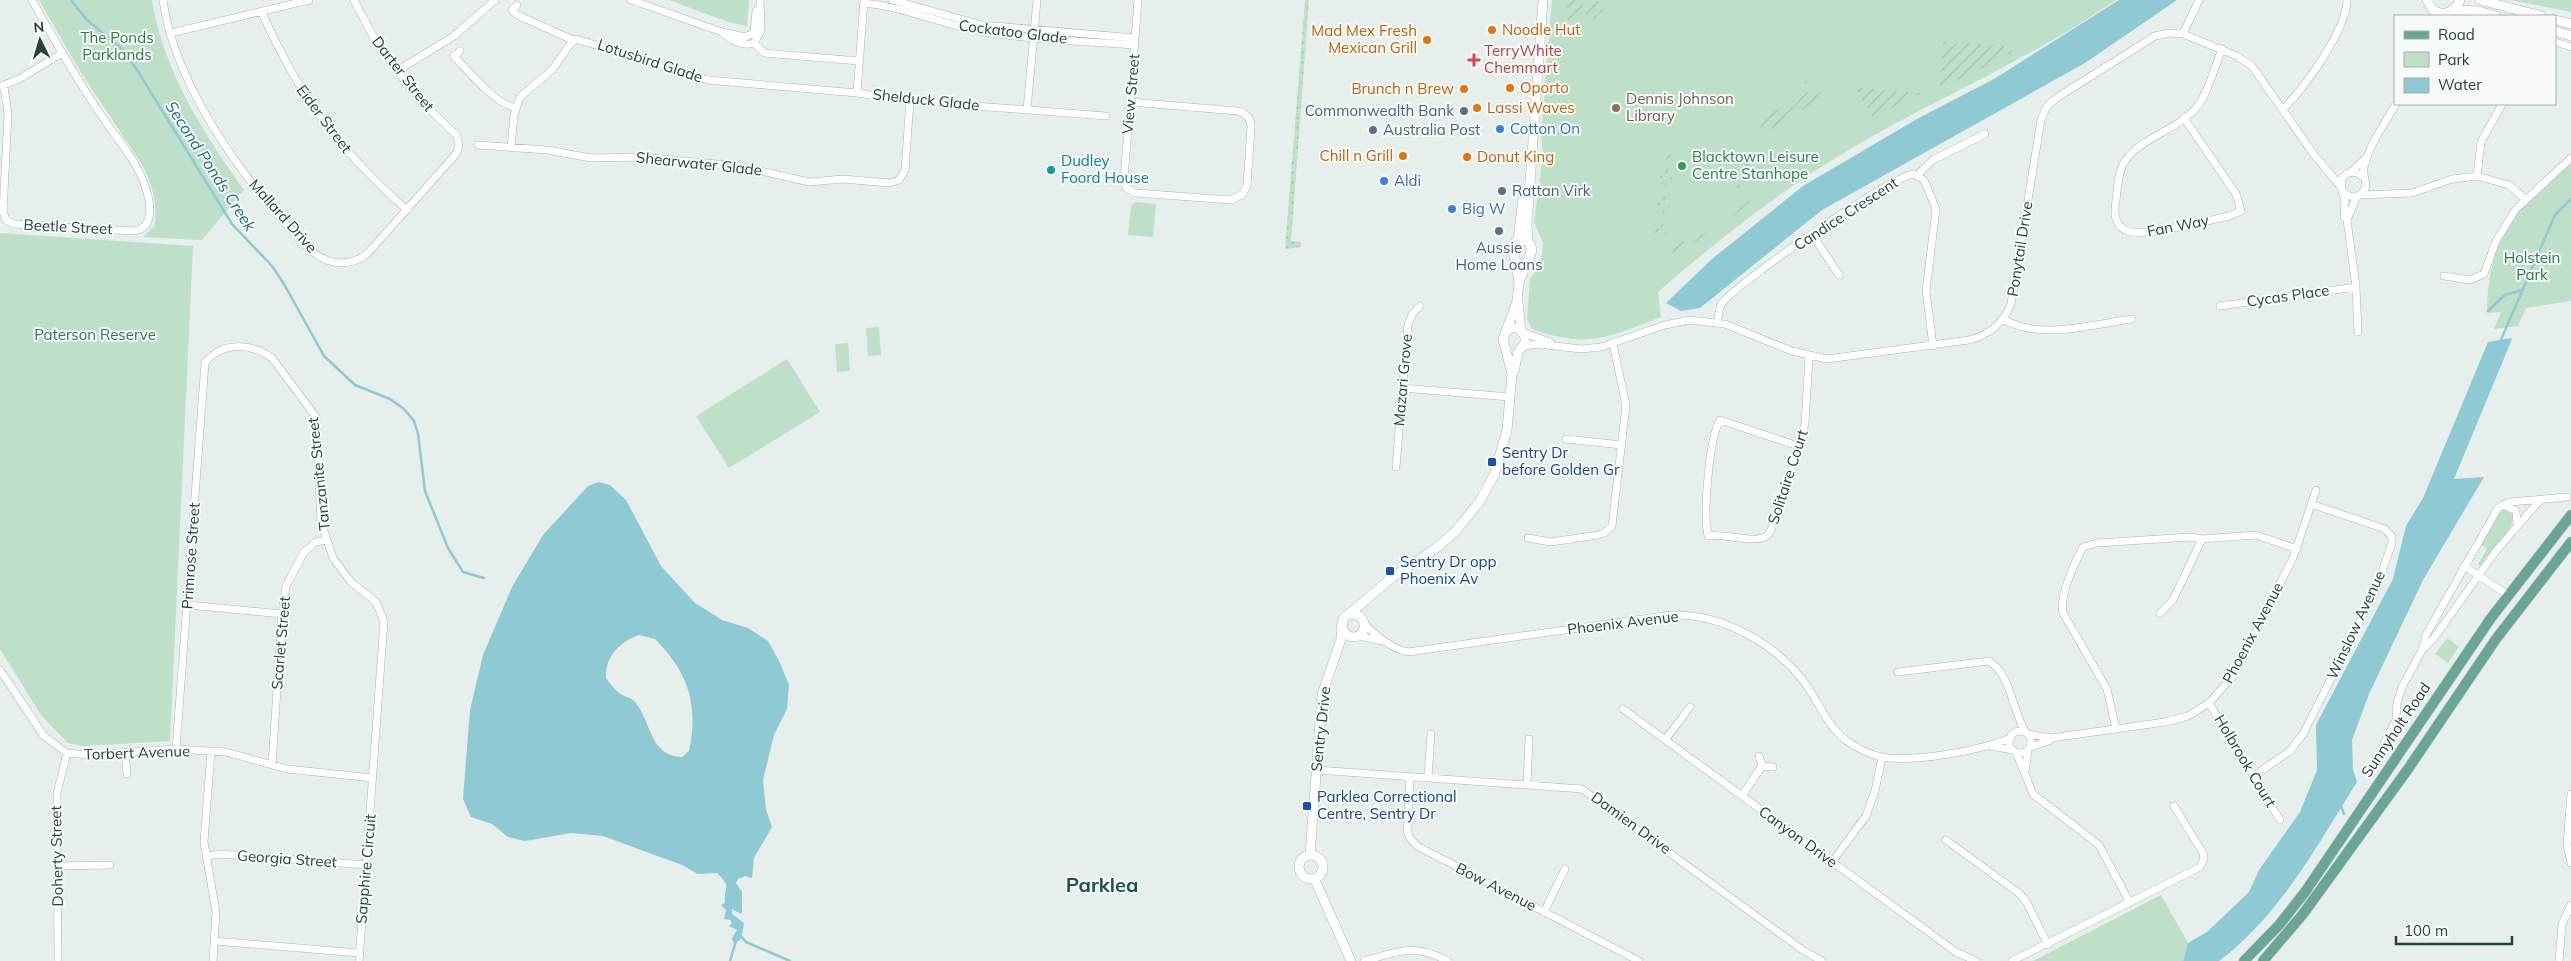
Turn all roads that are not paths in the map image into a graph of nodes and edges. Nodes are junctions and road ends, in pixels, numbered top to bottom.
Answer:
1 (32, 0) edge
2 (163, 0) edge
3 (309, 0) edge
4 (354, 0) edge
5 (495, 0) edge
6 (630, 0) edge
7 (760, 0) edge
8 (892, 0) edge
9 (1037, 0) edge
10 (1138, 0) edge
11 (1539, 0) edge
12 (1543, 0) edge
13 (2199, 0) edge
14 (2347, 0) edge
15 (2460, 0) edge
16 (2480, 0) edge
17 (864, 1) edge
18 (2427, 3) edge
19 (517, 5) dead end
20 (760, 9) junction
21 (2451, 12) edge
22 (262, 13) junction
23 (2431, 15) edge
24 (2492, 15) edge
25 (2536, 15) edge
26 (2556, 20) edge
27 (2571, 24) edge
28 (2556, 31) edge
29 (722, 32) junction
30 (171, 33) junction
31 (1033, 33) junction
32 (2183, 34) junction
33 (2571, 36) edge
34 (574, 40) junction
35 (1135, 42) junction
36 (2556, 42) edge
37 (754, 43) junction
38 (2571, 47) edge
39 (2222, 49) junction
40 (460, 51) dead end
41 (62, 53) junction
42 (859, 61) junction
43 (397, 71) junction
44 (2, 86) edge
45 (857, 93) junction
46 (910, 101) junction
47 (1130, 102) junction
48 (2395, 105) edge
49 (2501, 105) edge
50 (516, 108) junction
51 (2283, 109) junction
52 (1027, 110) junction
53 (1106, 116) dead end
54 (2184, 118) junction
55 (1985, 134) dead end
56 (459, 144) joint
57 (478, 145) dead end
58 (511, 148) junction
59 (2367, 156) junction
60 (2571, 158) edge
61 (2329, 170) junction
62 (2350, 172) junction
63 (1918, 174) junction
64 (2477, 176) junction
65 (2365, 179) junction
66 (2, 185) edge
67 (2341, 188) junction
68 (2383, 194) junction
69 (2358, 196) junction
70 (2525, 199) junction
71 (406, 210) junction
72 (2347, 220) junction
73 (1812, 234) junction
74 (1523, 241) junction
75 (1515, 258) junction
76 (1528, 258) junction
77 (1839, 275) dead end
78 (2444, 276) dead end
79 (1519, 282) junction
80 (2356, 287) junction
81 (1517, 301) junction
82 (1420, 306) dead end
83 (2220, 306) dead end
84 (2004, 319) junction
85 (2132, 319) dead end
86 (1717, 322) junction
87 (1523, 331) junction
88 (1506, 332) junction
89 (2358, 332) dead end
90 (1613, 344) junction
91 (1506, 346) junction
92 (1556, 346) junction
93 (1933, 346) junction
94 (1522, 347) junction
95 (1810, 357) junction
96 (205, 363) joint
97 (1512, 374) junction
98 (1402, 388) junction
99 (1510, 397) junction
100 (1566, 439) dead end
101 (1622, 445) junction
102 (1798, 446) junction
103 (1396, 467) dead end
104 (2316, 490) dead end
105 (2567, 497) dead end
106 (2540, 500) junction
107 (2311, 504) junction
108 (2501, 505) junction
109 (2571, 515) edge
110 (2516, 526) junction
111 (1528, 538) dead end
112 (2202, 539) junction
113 (326, 540) junction
114 (2571, 542) edge
115 (2297, 549) junction
116 (2464, 566) junction
117 (2479, 575) junction
118 (1377, 591) junction
119 (2508, 595) junction
120 (188, 605) junction
121 (2160, 613) dead end
122 (282, 614) junction
123 (1349, 614) junction
124 (1364, 622) junction
125 (1341, 626) junction
126 (1356, 637) junction
127 (1383, 641) junction
128 (2422, 650) junction
129 (1331, 664) junction
130 (0, 670) edge
131 (1898, 672) dead end
132 (2209, 703) junction
133 (1690, 707) dead end
134 (1623, 709) dead end
135 (2016, 714) junction
136 (2116, 729) junction
137 (2027, 733) junction
138 (1431, 734) dead end
139 (2012, 736) junction
140 (2051, 738) junction
141 (1529, 739) dead end
142 (1666, 740) junction
143 (1991, 746) junction
144 (176, 749) junction
145 (2029, 749) junction
146 (2381, 750) dead end
147 (211, 751) junction
148 (2014, 751) junction
149 (125, 752) junction
150 (67, 753) junction
151 (1758, 756) dead end
152 (1882, 757) junction
153 (272, 765) junction
154 (1762, 766) junction
155 (1773, 768) dead end
156 (1316, 770) junction
157 (2025, 772) junction
158 (127, 774) dead end
159 (2255, 775) junction
160 (1410, 777) junction
161 (373, 778) junction
162 (1428, 778) junction
163 (1527, 784) junction
164 (2571, 794) edge
165 (1742, 796) junction
166 (2174, 806) dead end
167 (2280, 820) dead end
168 (1946, 840) dead end
169 (1310, 855) junction
170 (206, 856) junction
171 (1832, 862) junction
172 (2571, 863) edge
173 (110, 865) dead end
174 (367, 865) junction
175 (58, 866) junction
176 (1565, 869) dead end
177 (1314, 878) junction
178 (2130, 903) junction
179 (2571, 905) edge
180 (1544, 912) junction
181 (215, 941) junction
182 (2048, 945) junction
183 (359, 953) junction
184 (58, 961) edge
185 (213, 961) edge
186 (359, 961) edge
187 (1351, 961) edge
188 (1364, 961) edge
189 (1448, 961) edge
190 (1639, 961) edge
191 (1822, 961) edge
192 (1976, 961) edge
193 (2012, 961) edge
194 (2244, 961) edge
195 (2263, 961) edge
196 (2559, 961) edge

1 - 41 street
2 - 30 street, Mallard Drive
3 - 22 street
4 - 43 street, Darter Street
5 - 43 street
6 - 29 street
7 - 20 street
8 - 31 street, Cockatoo Glade
9 - 31 street
10 - 35 street, View Street
11 - 74 street
12 - 74 street
13 - 32 street
14 - 51 street
15 - 21 street
16 - 25 street
17 - 31 street, Cockatoo Glade
17 - 42 street, Shelduck Glade
18 - 21 street
18 - 23 street
19 - 34 street, Lotusbird Glade
20 - 29 street
20 - 37 street
21 - 24 street
22 - 30 street
22 - 71 street, Eider Street
26 - 27 street
28 - 33 street
29 - 37 street
30 - 71 street, Mallard Drive
31 - 35 street, Cockatoo Glade
31 - 52 street
32 - 39 street, Ponytail Drive
32 - 84 street, Ponytail Drive
34 - 45 street, Lotusbird Glade
34 - 50 street
35 - 47 street, View Street
36 - 38 street
37 - 42 street
39 - 51 street, Ponytail Drive
39 - 54 street
40 - 50 street
41 - 44 street
41 - 66 street, Beetle Street
42 - 45 street, Shelduck Glade
43 - 56 street, Darter Street
44 - 66 street, Beetle Street
45 - 46 street, Shelduck Glade
46 - 52 street, Shelduck Glade
46 - 58 street, Shearwater Glade
47 - 47 street, View Street
48 - 59 street
49 - 64 street
50 - 58 street
51 - 61 street, Ponytail Drive
52 - 53 street, Shelduck Glade
54 - 54 street, Fan Way
55 - 63 street
56 - 71 street, Mallard Drive
57 - 58 street, Shearwater Glade
59 - 62 street
59 - 65 street
60 - 70 street
61 - 62 street
61 - 67 street, Ponytail Drive
62 - 65 street
62 - 67 street
63 - 73 street, Candice Crescent
63 - 93 street, Candice Crescent
64 - 68 street
64 - 70 street
65 - 68 street
65 - 69 street
67 - 69 street
67 - 72 street
68 - 69 street
69 - 72 street
70 - 78 street
72 - 80 street
73 - 77 street
73 - 86 street, Candice Crescent
74 - 75 street
74 - 76 street
75 - 76 street
75 - 79 street
76 - 79 street
79 - 81 street
80 - 83 street, Cycas Place
80 - 89 street
81 - 87 street
81 - 88 street
82 - 98 street, Mazari Grove
84 - 85 street
84 - 93 street
86 - 90 street
86 - 95 street
87 - 88 street
87 - 92 street
87 - 94 street
88 - 91 street
90 - 92 street
90 - 101 street
91 - 94 street
91 - 97 street
92 - 94 street
93 - 95 street
94 - 97 street
95 - 102 street, Solitaire Court
96 - 113 street, Tanzanite Street
96 - 120 street, Primrose Street
97 - 99 street
98 - 99 street
98 - 103 street, Mazari Grove
99 - 118 street
100 - 101 street
101 - 111 street
102 - 102 street, Solitaire Court
104 - 107 street, Phoenix Avenue
105 - 106 street
106 - 108 street
106 - 110 street
107 - 115 street, Phoenix Avenue
107 - 159 street, Winslow Avenue
108 - 110 street
108 - 116 street
109 - 119 main road, Sunnyholt Road
110 - 117 street
112 - 115 street
112 - 121 street
112 - 136 street
113 - 122 street, Scarlet Street
113 - 161 street, Tanzanite Street
114 - 195 main road, Sunnyholt Road
115 - 132 street, Phoenix Avenue
116 - 117 street
116 - 128 street
117 - 119 street
117 - 128 street
118 - 123 street
118 - 124 street
119 - 194 main road, Sunnyholt Road
120 - 122 street
120 - 144 street, Primrose Street
122 - 153 street, Scarlet Street
123 - 124 street
123 - 125 street
124 - 126 street
124 - 127 street, Phoenix Avenue
125 - 126 street
125 - 129 street, Sentry Drive
126 - 127 street, Phoenix Avenue
126 - 129 street, Sentry Drive
127 - 152 street, Phoenix Avenue
128 - 146 street
129 - 156 street, Sentry Drive
130 - 150 street, Torbert Avenue
131 - 135 street
132 - 136 street, Phoenix Avenue
132 - 159 street, Holbrook Court
133 - 142 street
134 - 142 street, Canyon Drive
135 - 137 street
135 - 139 street
136 - 140 street, Phoenix Avenue
137 - 139 street
137 - 140 street, Phoenix Avenue
137 - 145 street
138 - 162 street
139 - 143 street, Phoenix Avenue
139 - 148 street
140 - 145 street, Phoenix Avenue
141 - 163 street
142 - 165 street, Canyon Drive
143 - 148 street, Phoenix Avenue
143 - 152 street, Phoenix Avenue
144 - 147 street, Torbert Avenue
144 - 149 street, Torbert Avenue
145 - 148 street
145 - 157 street
147 - 153 street, Torbert Avenue
147 - 170 street
148 - 157 street
149 - 150 street, Torbert Avenue
149 - 158 street
150 - 175 street, Doherty Street
151 - 154 street
152 - 171 street
153 - 161 street, Torbert Avenue
154 - 155 street
154 - 165 street
156 - 160 street, Damien Drive
156 - 169 street, Sentry Drive
157 - 178 street
159 - 167 street, Holbrook Court
160 - 162 street, Damien Drive
160 - 180 street, Bow Avenue
161 - 174 street, Sapphire Circuit
162 - 163 street, Damien Drive
163 - 191 street, Damien Drive
164 - 172 street
165 - 171 street, Canyon Drive
166 - 178 street
168 - 182 street
169 - 177 street
169 - 177 street
170 - 174 street, Georgia Street
170 - 181 street
171 - 192 street, Canyon Drive
173 - 175 street
174 - 183 street, Sapphire Circuit
175 - 184 street, Doherty Street
176 - 180 street
177 - 187 street
178 - 182 street
179 - 196 street
180 - 190 street, Bow Avenue
181 - 183 street
181 - 185 street
182 - 193 street
183 - 186 street, Sapphire Circuit
188 - 189 street

